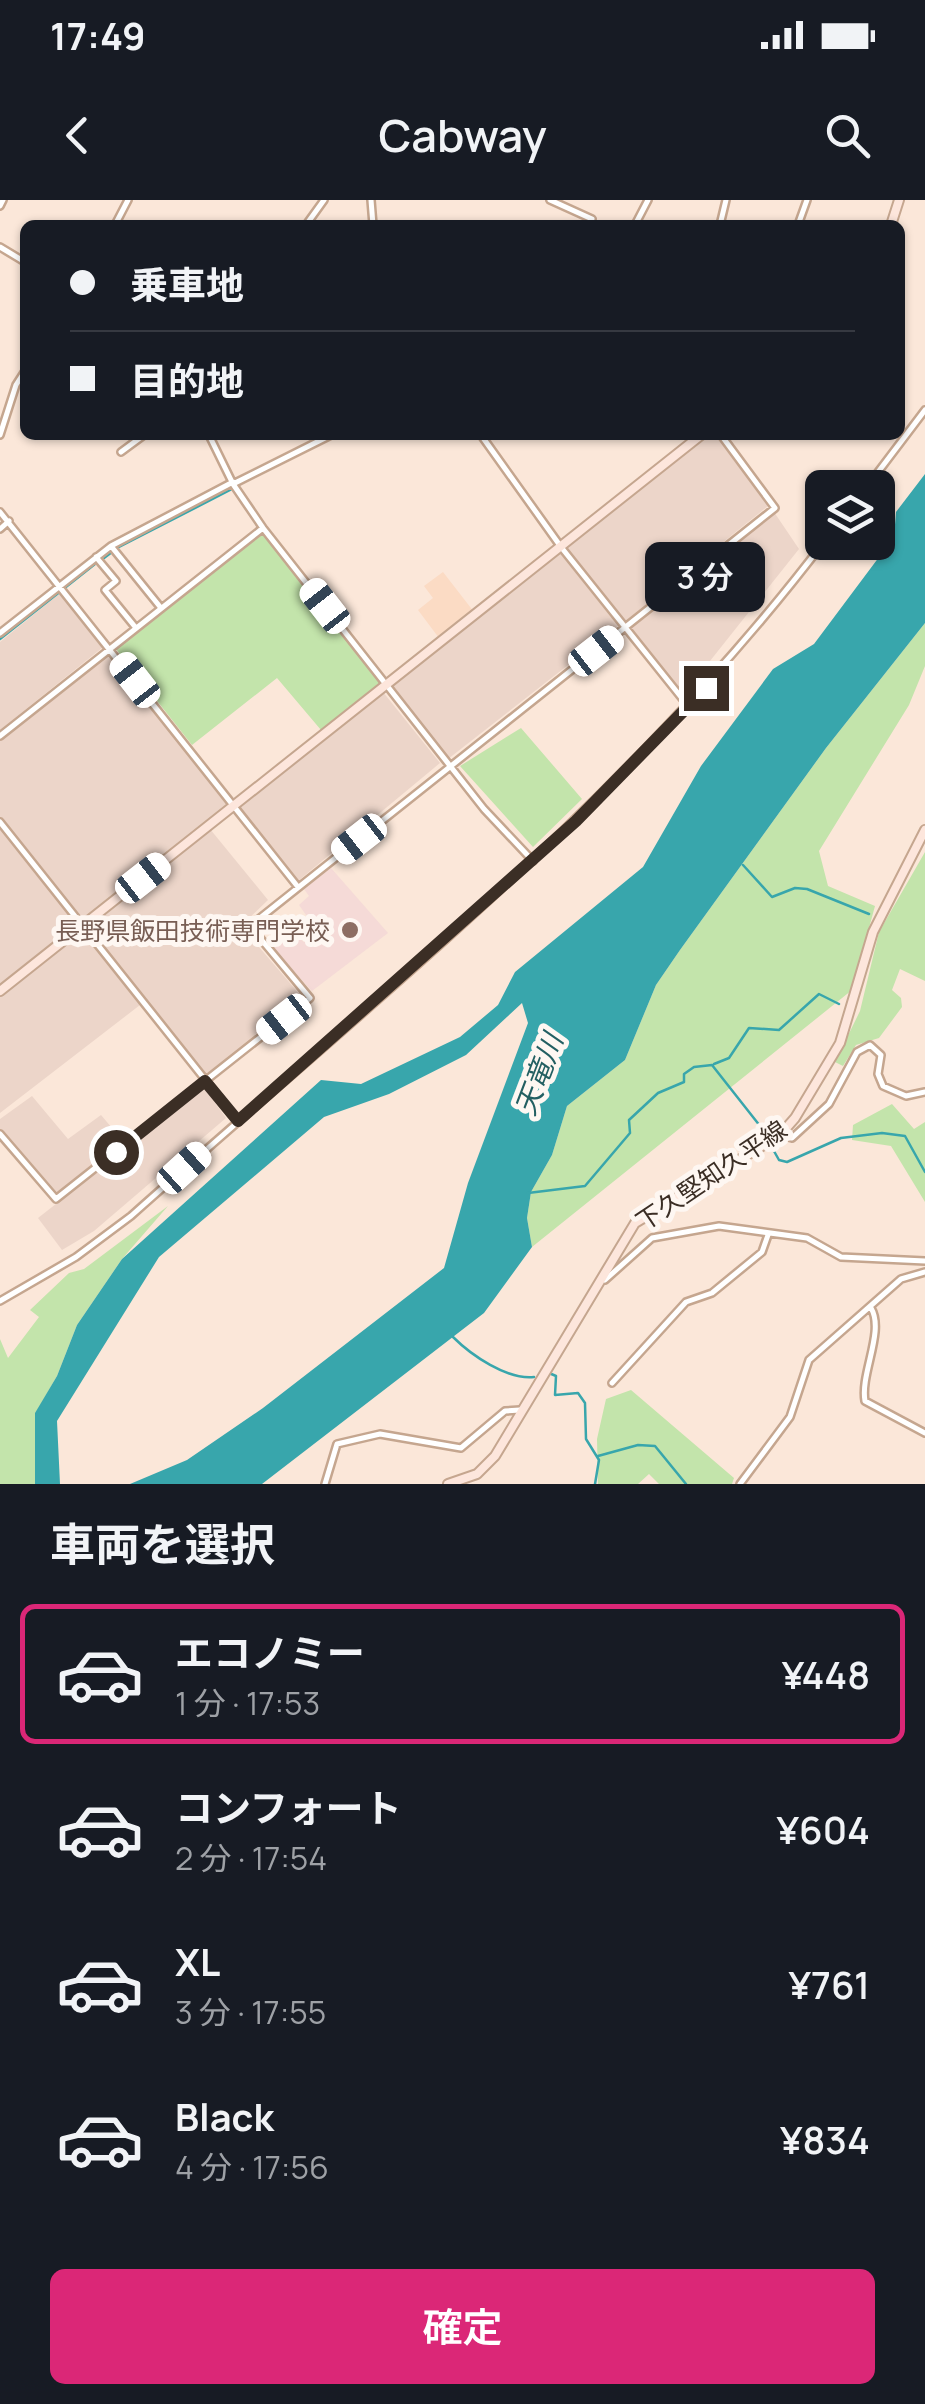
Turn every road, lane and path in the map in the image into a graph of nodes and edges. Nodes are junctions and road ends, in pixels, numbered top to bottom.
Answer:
1 (550, 200) edge
2 (592, 219) dead end
3 (20, 379) edge
4 (925, 410) edge
5 (0, 435) edge
6 (905, 436) edge
7 (137, 440) edge
8 (212, 440) edge
9 (321, 440) edge
10 (486, 440) edge
11 (696, 440) edge
12 (725, 440) edge
13 (902, 440) edge
14 (120, 452) dead end
15 (880, 470) edge
16 (233, 483) junction
17 (0, 512) edge
18 (9, 521) junction
19 (263, 528) junction
20 (0, 529) edge
21 (111, 546) junction
22 (561, 547) junction
23 (96, 557) junction
24 (809, 560) edge
25 (61, 587) junction
26 (161, 608) junction
27 (136, 628) junction
28 (625, 628) junction
29 (0, 634) edge
30 (110, 648) junction
31 (386, 684) junction
32 (688, 707) junction
33 (0, 736) edge
34 (450, 765) junction
35 (234, 806) junction
36 (0, 822) edge
37 (925, 830) edge
38 (533, 861) junction
39 (298, 887) junction
40 (83, 926) junction
41 (0, 991) edge
42 (205, 1081) junction
43 (925, 1092) edge
44 (238, 1121) junction
45 (0, 1134) edge
46 (777, 1136) junction
47 (768, 1235) junction
48 (925, 1262) edge
49 (925, 1272) edge
50 (589, 1296) junction
51 (0, 1302) edge
52 (871, 1308) junction
53 (612, 1383) dead end
54 (520, 1410) junction
55 (925, 1433) edge
56 (324, 1484) edge
57 (448, 1484) edge
58 (740, 1484) edge

1 - 2 street
3 - 5 street
4 - 6 street
7 - 14 street
8 - 16 street
9 - 16 street
10 - 22 street
11 - 22 street
12 - 28 street
13 - 15 street
16 - 19 street
16 - 21 street
17 - 18 street
18 - 20 street
18 - 25 street
19 - 26 street
19 - 31 street
21 - 23 street
21 - 26 street
22 - 28 street
22 - 31 street
23 - 25 street
23 - 27 street
24 - 32 street
25 - 29 street
25 - 30 street
26 - 27 street
27 - 30 street
28 - 32 street
28 - 34 street
30 - 33 street
30 - 35 street
31 - 34 street
31 - 35 street
32 - 38 street
34 - 38 street
34 - 39 street
35 - 39 street
35 - 40 street
36 - 40 street
37 - 46 street, 下久堅知久平線
38 - 44 street
39 - 42 street
40 - 41 street
40 - 42 street
42 - 44 street
42 - 45 street
43 - 46 street
44 - 51 street
46 - 50 street, 下久堅知久平線
47 - 48 street
47 - 50 street
47 - 53 street
49 - 52 street
50 - 54 street, 下久堅知久平線
52 - 55 street
52 - 58 street
54 - 56 street
54 - 57 street, 下久堅知久平線

